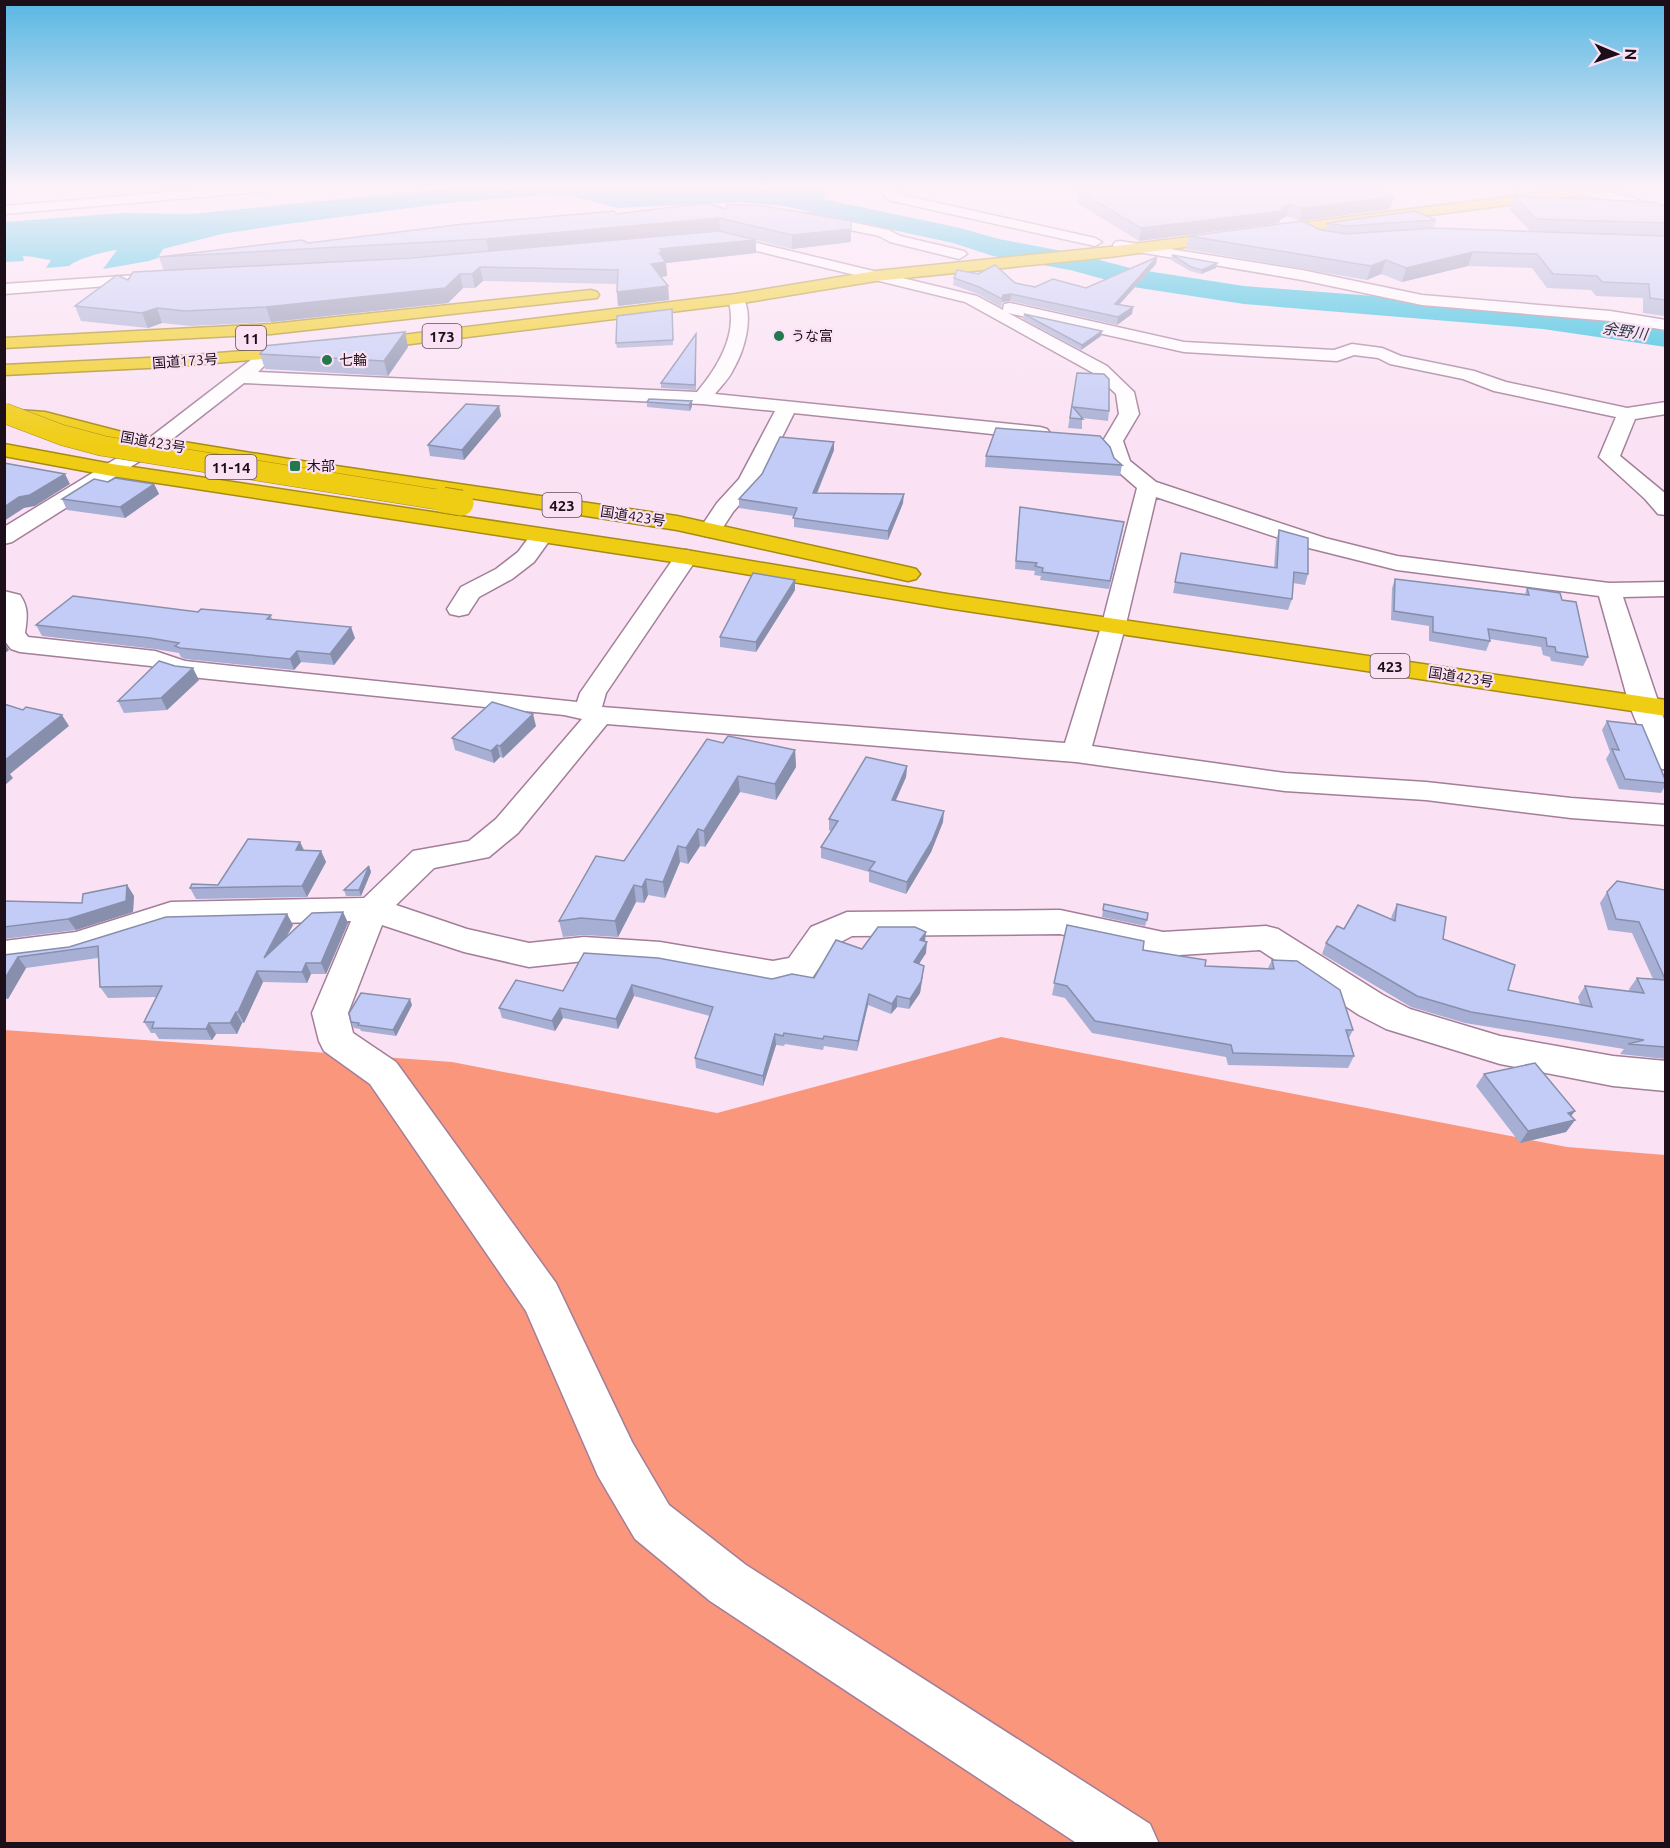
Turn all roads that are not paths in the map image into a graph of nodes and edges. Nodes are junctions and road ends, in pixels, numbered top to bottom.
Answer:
1 (164, 273) edge
2 (166, 273) edge
3 (806, 273) edge
4 (812, 273) edge
5 (846, 273) edge
6 (855, 273) edge
7 (877, 273) edge
8 (877, 273) edge
9 (1292, 273) edge
10 (861, 275) junction
11 (768, 277) dead end
12 (4, 284) edge
13 (4, 289) edge
14 (604, 293) edge
15 (736, 299) junction
16 (971, 299) junction
17 (499, 317) junction
18 (1665, 325) edge
19 (4, 343) edge
20 (341, 347) edge
21 (317, 349) edge
22 (4, 350) edge
23 (269, 354) junction
24 (4, 362) edge
25 (241, 377) junction
26 (7, 396) edge
27 (702, 398) junction
28 (788, 406) junction
29 (1665, 408) edge
30 (1627, 414) junction
31 (4, 429) edge
32 (1055, 435) edge
33 (1090, 438) edge
34 (1113, 441) junction
35 (155, 443) junction
36 (4, 450) edge
37 (112, 470) junction
38 (1148, 487) junction
39 (1665, 509) edge
40 (710, 530) junction
41 (4, 537) edge
42 (541, 537) junction
43 (686, 557) junction
44 (878, 567) junction
45 (1665, 589) edge
46 (1609, 590) junction
47 (4, 598) edge
48 (947, 601) junction
49 (459, 609) dead end
50 (1114, 624) junction
51 (1654, 706) edge
52 (593, 713) junction
53 (1076, 753) junction
54 (1665, 761) edge
55 (1665, 815) edge
56 (372, 909) junction
57 (4, 953) edge
58 (1665, 1076) edge
59 (1130, 1844) edge

1 - 12 street
2 - 13 street
3 - 11 highway, 173
4 - 17 highway
5 - 10 highway, 173
6 - 10 street
7 - 10 highway, 173
8 - 10 highway, 173
9 - 18 street
10 - 15 highway, 173
10 - 16 street
10 - 17 highway
14 - 19 highway, 国道173号 / 173
15 - 20 highway, 173
15 - 27 street
16 - 30 street
16 - 34 street
17 - 22 highway, 11
17 - 24 highway
21 - 23 highway, 国道173号
23 - 25 street
23 - 26 highway, 国道173号
25 - 27 street
25 - 35 street
26 - 35 highway, 国道423号 / 423
26 - 44 highway, 11-14, bridge
27 - 28 street
28 - 32 street
28 - 40 street
29 - 30 street
30 - 39 street
31 - 48 highway
33 - 34 street
34 - 38 street
35 - 37 street
35 - 40 highway, 国道423号 / 423
36 - 37 highway, 国道423号 / 423
37 - 41 street
37 - 42 highway, 国道423号 / 423
38 - 46 street
38 - 50 street
40 - 44 highway, 国道423号 / 423
42 - 43 highway, 国道423号 / 423
42 - 49 street
43 - 48 highway, 国道423号 / 423
43 - 52 street
44 - 50 highway, 国道423号 / 423
45 - 46 street
46 - 51 street
47 - 52 street
48 - 50 highway, 国道423号 / 423
50 - 51 highway, 国道423号 / 423
50 - 53 street
51 - 54 street
52 - 53 street
52 - 56 street
53 - 55 street
56 - 57 street
56 - 58 street
56 - 59 street

